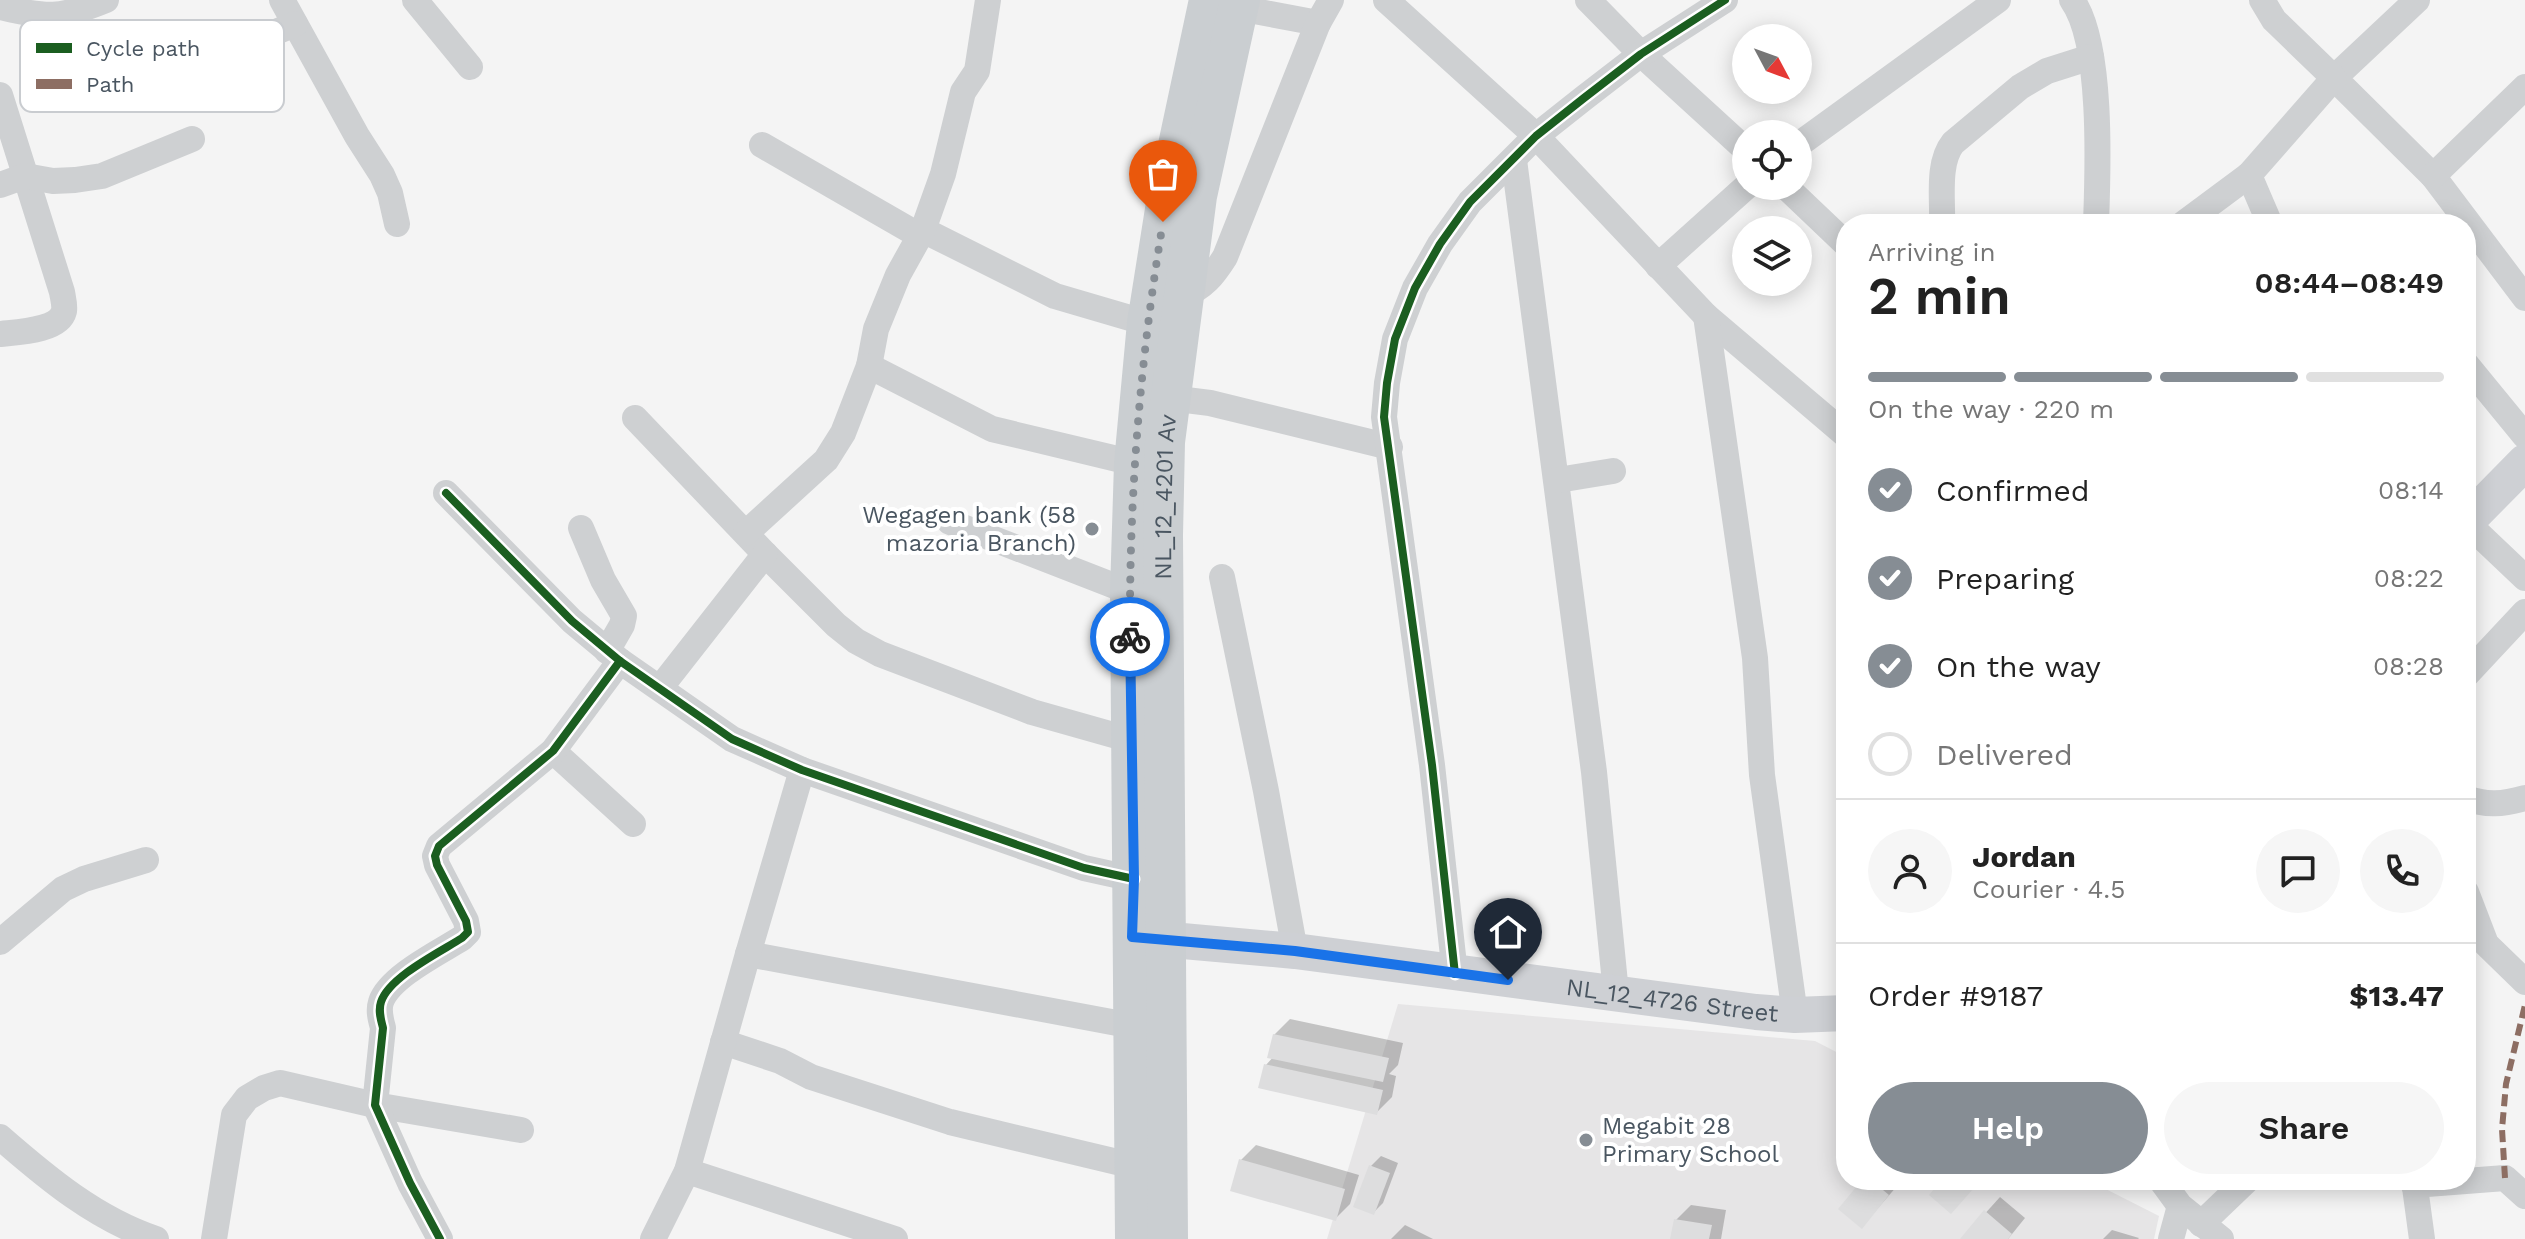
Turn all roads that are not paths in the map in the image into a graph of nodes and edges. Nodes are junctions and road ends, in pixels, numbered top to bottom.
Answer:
1 (106, 0) edge
2 (282, 0) edge
3 (415, 0) edge
4 (988, 0) edge
5 (1386, 0) edge
6 (1588, 0) edge
7 (1725, 0) edge
8 (1998, 0) edge
9 (2072, 0) edge
10 (2262, 0) edge
11 (2417, 0) edge
12 (1229, 3) edge
13 (0, 7) edge
14 (1325, 11) edge
15 (295, 24) junction
16 (284, 29) edge
17 (1641, 54) junction
18 (2091, 57) junction
19 (470, 67) dead end
20 (2334, 78) junction
21 (2525, 87) edge
22 (0, 95) edge
23 (1812, 135) edge
24 (1536, 136) junction
25 (1732, 137) edge
26 (192, 139) dead end
27 (762, 145) dead end
28 (1514, 160) junction
29 (2249, 175) junction
30 (25, 176) junction
31 (2433, 176) junction
32 (0, 185) edge
33 (1732, 199) edge
34 (1800, 200) edge
35 (1942, 214) edge
36 (2096, 214) edge
37 (2196, 214) edge
38 (2266, 214) edge
39 (2464, 214) edge
40 (397, 224) dead end
41 (2476, 228) edge
42 (921, 233) junction
43 (1836, 234) edge
44 (1658, 266) junction
45 (2520, 281) edge
46 (1183, 296) junction
47 (1706, 316) junction
48 (1147, 323) junction
49 (0, 334) edge
50 (869, 366) junction
51 (2476, 376) edge
52 (1170, 398) junction
53 (635, 418) dead end
54 (1836, 426) edge
55 (2525, 436) edge
56 (1390, 447) junction
57 (2525, 462) edge
58 (1134, 463) junction
59 (1613, 471) dead end
60 (1558, 480) junction
61 (446, 493) dead end
62 (2476, 512) edge
63 (950, 522) dead end
64 (581, 528) dead end
65 (2476, 531) edge
66 (746, 533) junction
67 (765, 554) junction
68 (1222, 577) dead end
69 (2525, 578) edge
70 (1130, 592) junction
71 (2525, 612) edge
72 (614, 656) junction
73 (2476, 664) edge
74 (660, 688) junction
75 (1131, 740) junction
76 (553, 751) junction
77 (802, 770) junction
78 (2525, 798) edge
79 (2476, 802) edge
80 (633, 824) dead end
81 (146, 860) dead end
82 (1134, 879) junction
83 (1150, 937) junction
84 (0, 942) edge
85 (2476, 948) edge
86 (1295, 951) junction
87 (748, 954) junction
88 (1455, 974) junction
89 (2525, 982) edge
90 (1616, 993) junction
91 (1836, 1013) edge
92 (1795, 1015) junction
93 (1133, 1026) junction
94 (723, 1042) junction
95 (375, 1105) junction
96 (521, 1130) dead end
97 (0, 1137) edge
98 (1134, 1166) junction
99 (687, 1171) junction
100 (2476, 1180) edge
101 (2168, 1190) edge
102 (2240, 1190) edge
103 (2415, 1190) edge
104 (2525, 1196) edge
105 (2180, 1206) junction
106 (2211, 1232) edge
107 (156, 1239) edge
108 (214, 1239) edge
109 (440, 1239) edge
110 (653, 1239) edge
111 (895, 1239) edge
112 (1135, 1239) edge
113 (1168, 1239) edge
114 (2171, 1239) edge
115 (2422, 1239) edge

1 - 13 street
2 - 15 street
3 - 19 street
4 - 42 street
5 - 24 street
6 - 17 street
7 - 17 street
8 - 23 street
9 - 18 street
10 - 20 street
11 - 20 street
12 - 14 street
12 - 46 main road, NL_12_4201 Av
12 - 48 main road, NL_12_4201 Av
14 - 46 street
15 - 16 street
15 - 40 street
17 - 24 street
17 - 25 street
18 - 35 street
18 - 36 street
20 - 29 street
20 - 31 street
21 - 31 street
22 - 30 street
24 - 28 street
24 - 44 street
26 - 30 street
27 - 42 street
28 - 56 street
28 - 60 street
29 - 37 street
29 - 38 street
30 - 32 street
30 - 49 street
31 - 39 street
33 - 44 street
34 - 43 street
41 - 45 street
42 - 48 street
42 - 50 street
44 - 47 street
46 - 52 main road, NL_12_4201 Av
47 - 54 street
47 - 92 street
48 - 58 main road, NL_12_4201 Av
50 - 58 street
50 - 66 street
51 - 55 street
52 - 56 street
52 - 83 main road, NL_12_4201 Av
53 - 66 street
56 - 88 street
57 - 62 street
58 - 70 main road, NL_12_4201 Av
59 - 60 street
60 - 90 street
61 - 72 street
63 - 70 street
64 - 72 street
65 - 69 street
66 - 67 street
67 - 74 street
67 - 75 street
68 - 86 street
70 - 75 main road, NL_12_4201 Av
71 - 73 street
72 - 74 street
72 - 76 street
74 - 77 street
75 - 82 main road, NL_12_4201 Av
76 - 80 street
76 - 95 street
77 - 82 street
77 - 87 street
78 - 79 street
81 - 84 street
82 - 83 main road, NL_12_4201 Av
83 - 86 street, NL_12_4726 Street
83 - 93 main road, NL_12_4201 Av
83 - 113 main road, NL_12_4201 Av
85 - 89 street
86 - 88 street, NL_12_4726 Street
87 - 93 street
87 - 94 street
88 - 90 street, NL_12_4726 Street
90 - 92 street, NL_12_4726 Street
91 - 92 street, NL_12_4726 Street
93 - 98 main road, NL_12_4201 Av
94 - 98 street
94 - 99 street
95 - 96 street
95 - 108 street
95 - 109 street
97 - 107 street
98 - 112 main road, NL_12_4201 Av
99 - 110 street
99 - 111 street
100 - 104 street
101 - 105 street
102 - 106 street
103 - 115 street
105 - 106 street
105 - 114 street

